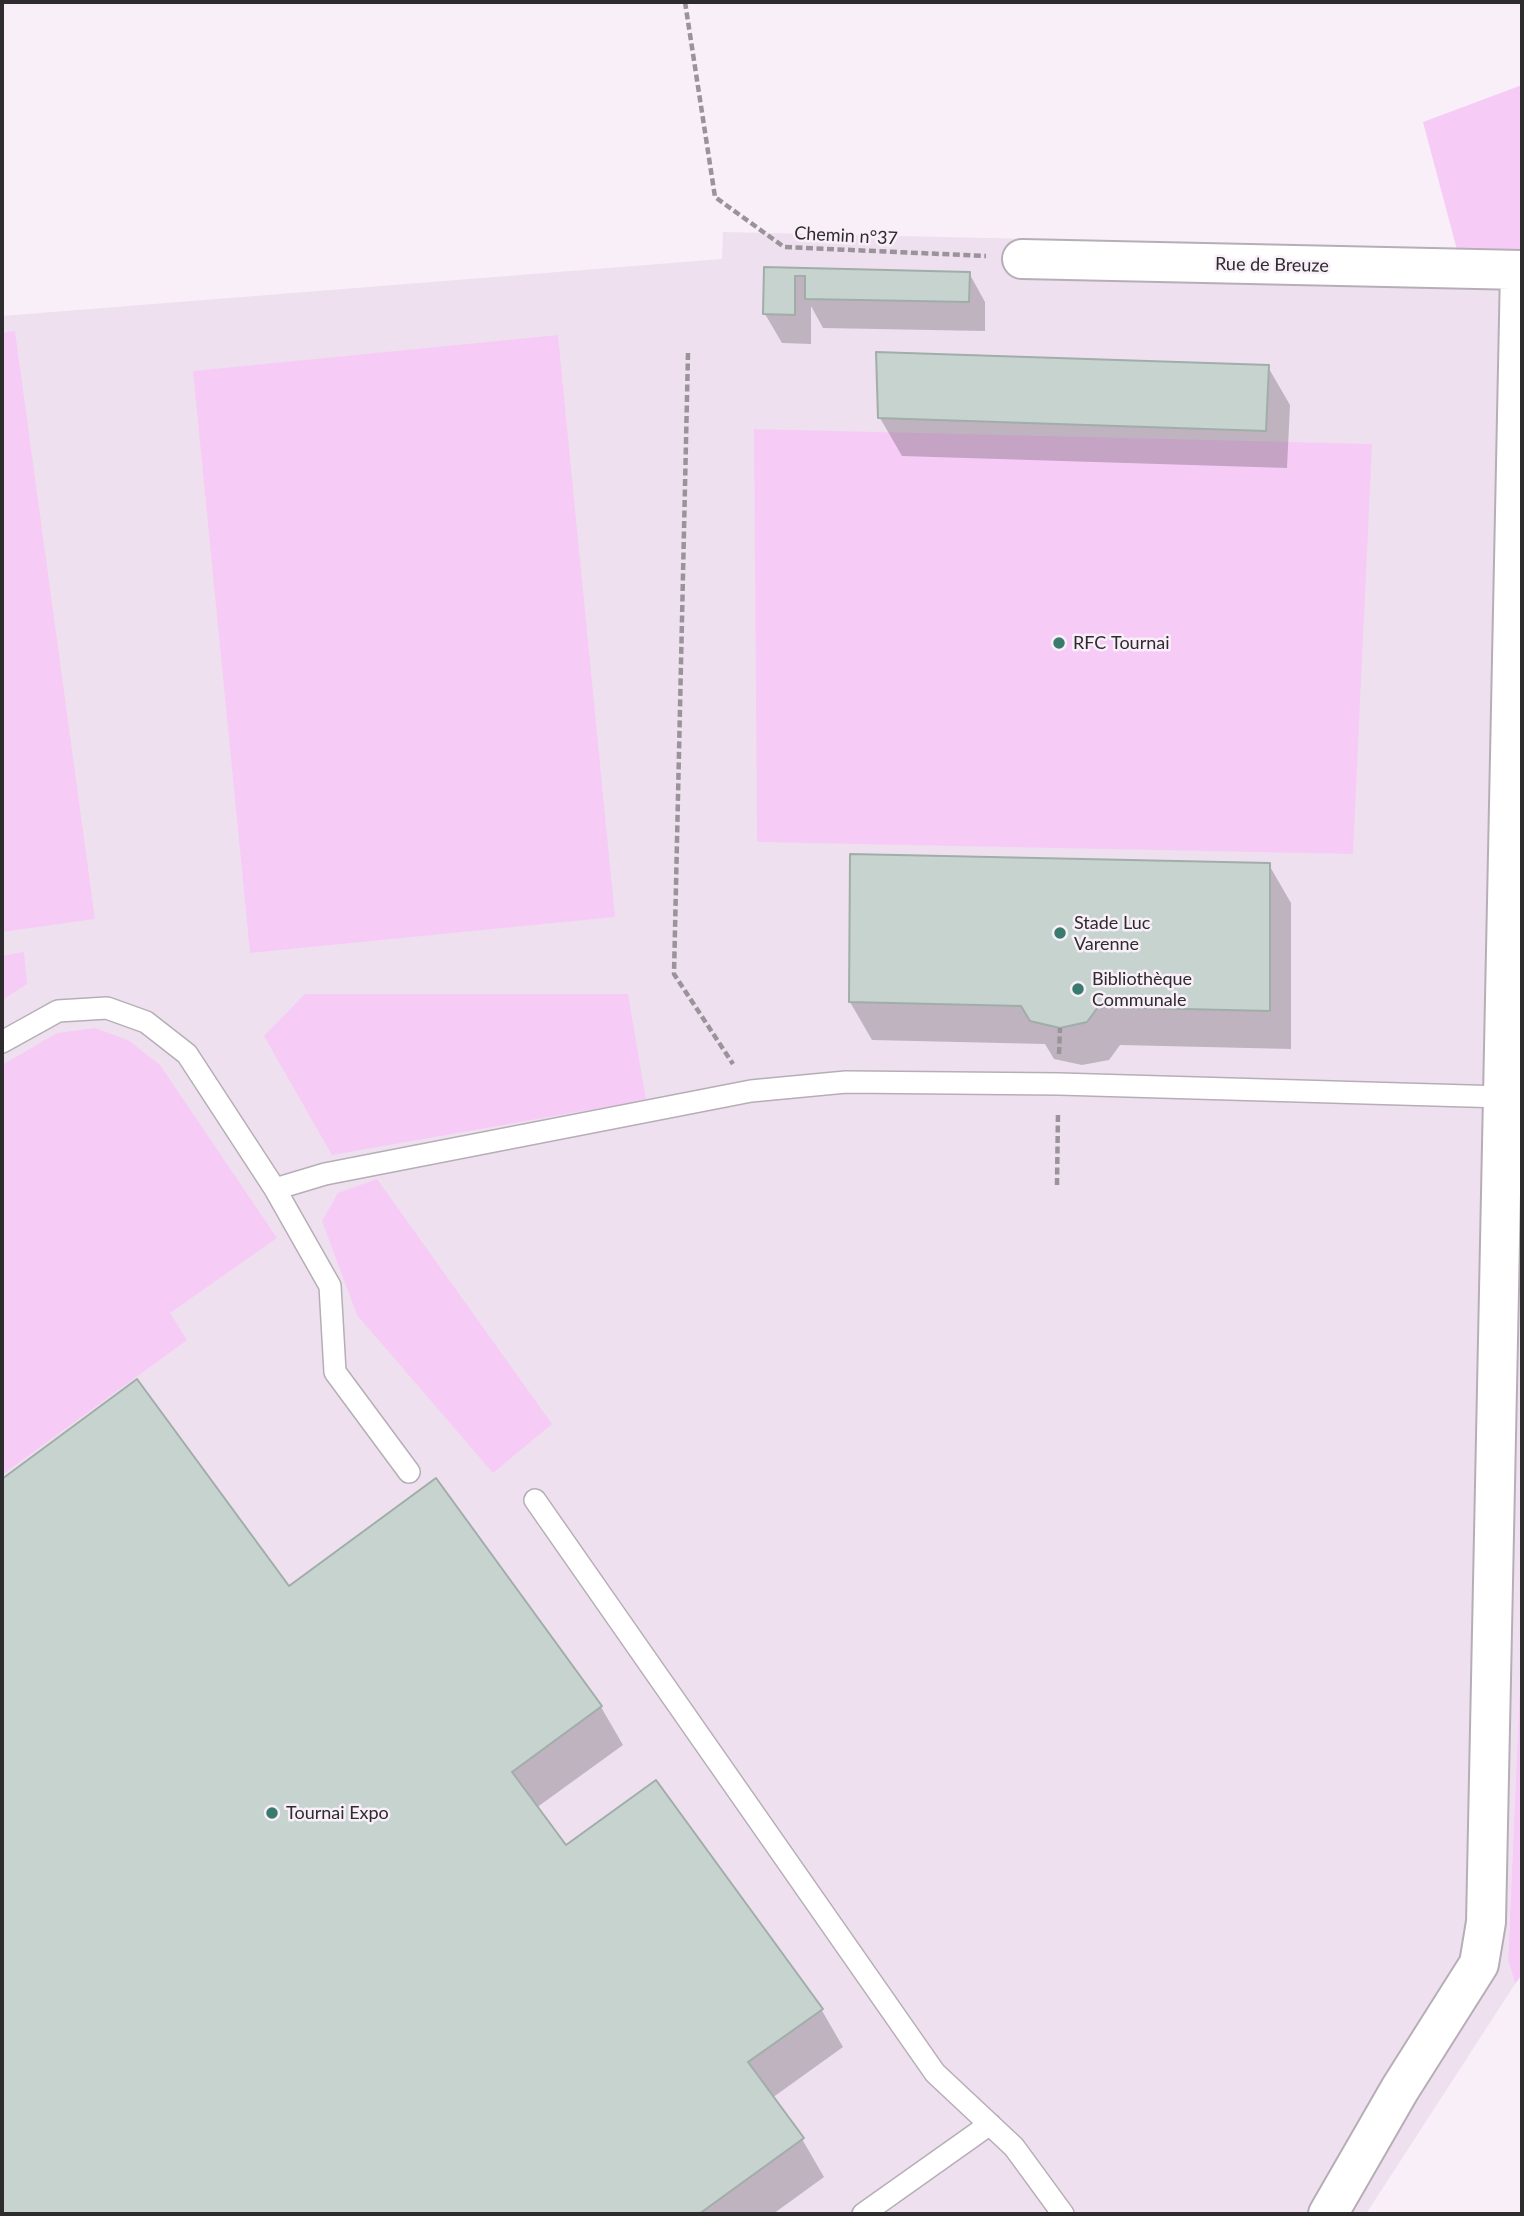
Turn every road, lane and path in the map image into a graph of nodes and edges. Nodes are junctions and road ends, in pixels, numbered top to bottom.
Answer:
1 (685, 2) edge
2 (1022, 259) joint
3 (1521, 270) edge
4 (688, 353) dead end
5 (2, 1042) edge
6 (751, 1091) junction
7 (1503, 1097) junction
8 (275, 1189) junction
9 (409, 1472) dead end
10 (536, 1500) dead end
11 (990, 2124) junction
12 (863, 2214) edge
13 (1063, 2214) edge
14 (1328, 2214) edge

1 - 2 path, Chemin n°37
2 - 3 street, Rue de Breuze
3 - 7 street
4 - 6 path
5 - 8 lane
6 - 7 lane
6 - 8 lane
7 - 14 street
8 - 9 lane
10 - 11 lane
11 - 12 lane
11 - 13 lane

